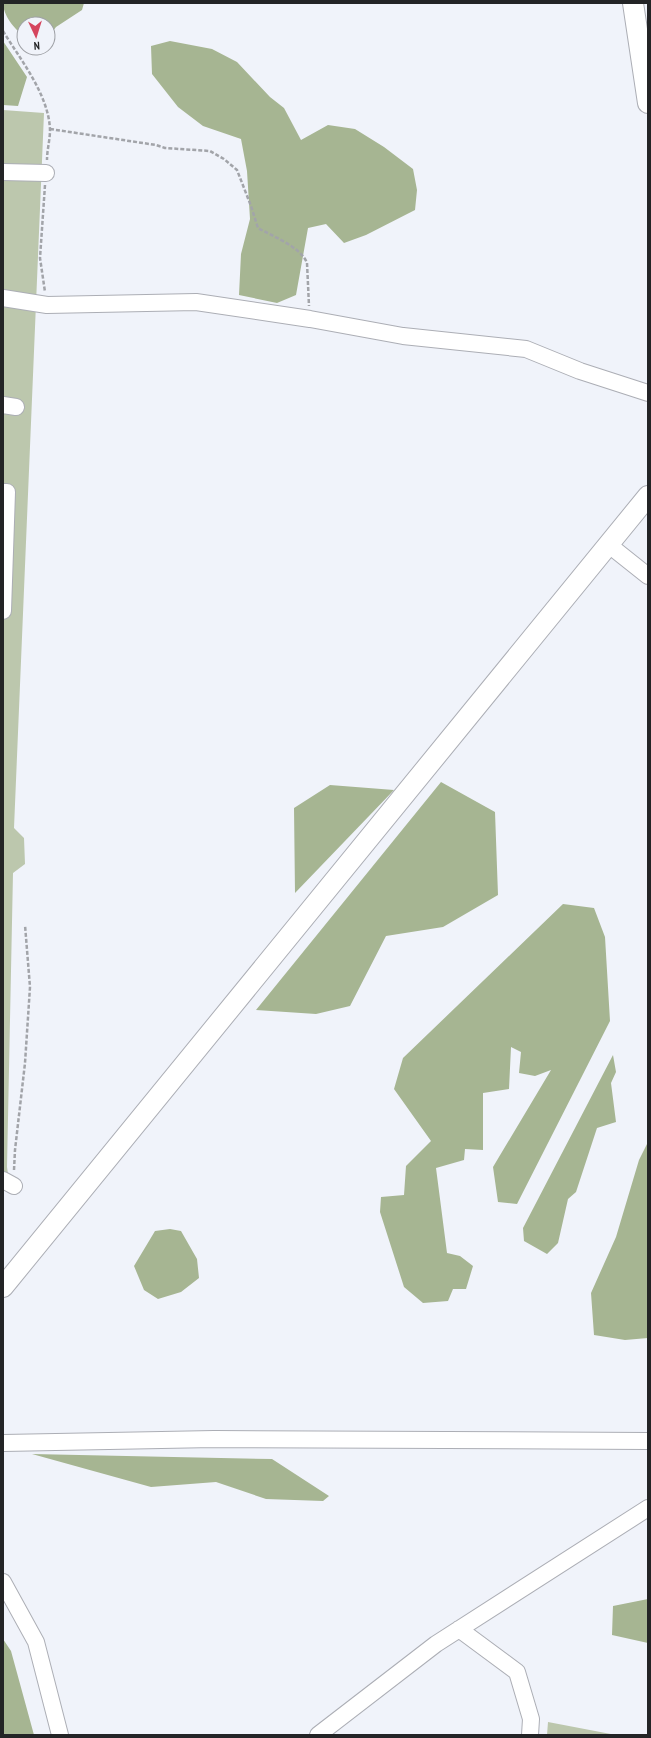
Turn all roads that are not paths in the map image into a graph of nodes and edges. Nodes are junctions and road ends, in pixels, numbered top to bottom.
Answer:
1 (633, 3) edge
2 (648, 103) edge
3 (3, 172) edge
4 (46, 174) dead end
5 (3, 298) edge
6 (648, 393) edge
7 (3, 492) edge
8 (648, 496) edge
9 (609, 545) junction
10 (4, 567) edge
11 (648, 576) edge
12 (3, 611) edge
13 (3, 1287) edge
14 (648, 1441) edge
15 (3, 1443) edge
16 (648, 1508) edge
17 (3, 1582) edge
18 (459, 1629) junction
19 (60, 1735) edge
20 (318, 1735) edge
21 (530, 1735) edge

1 - 2 main road
3 - 4 street
5 - 6 street
7 - 10 street
8 - 9 main road
9 - 11 street
9 - 13 main road
10 - 12 street
14 - 15 street
16 - 18 street
17 - 19 street
18 - 20 street
18 - 21 street

